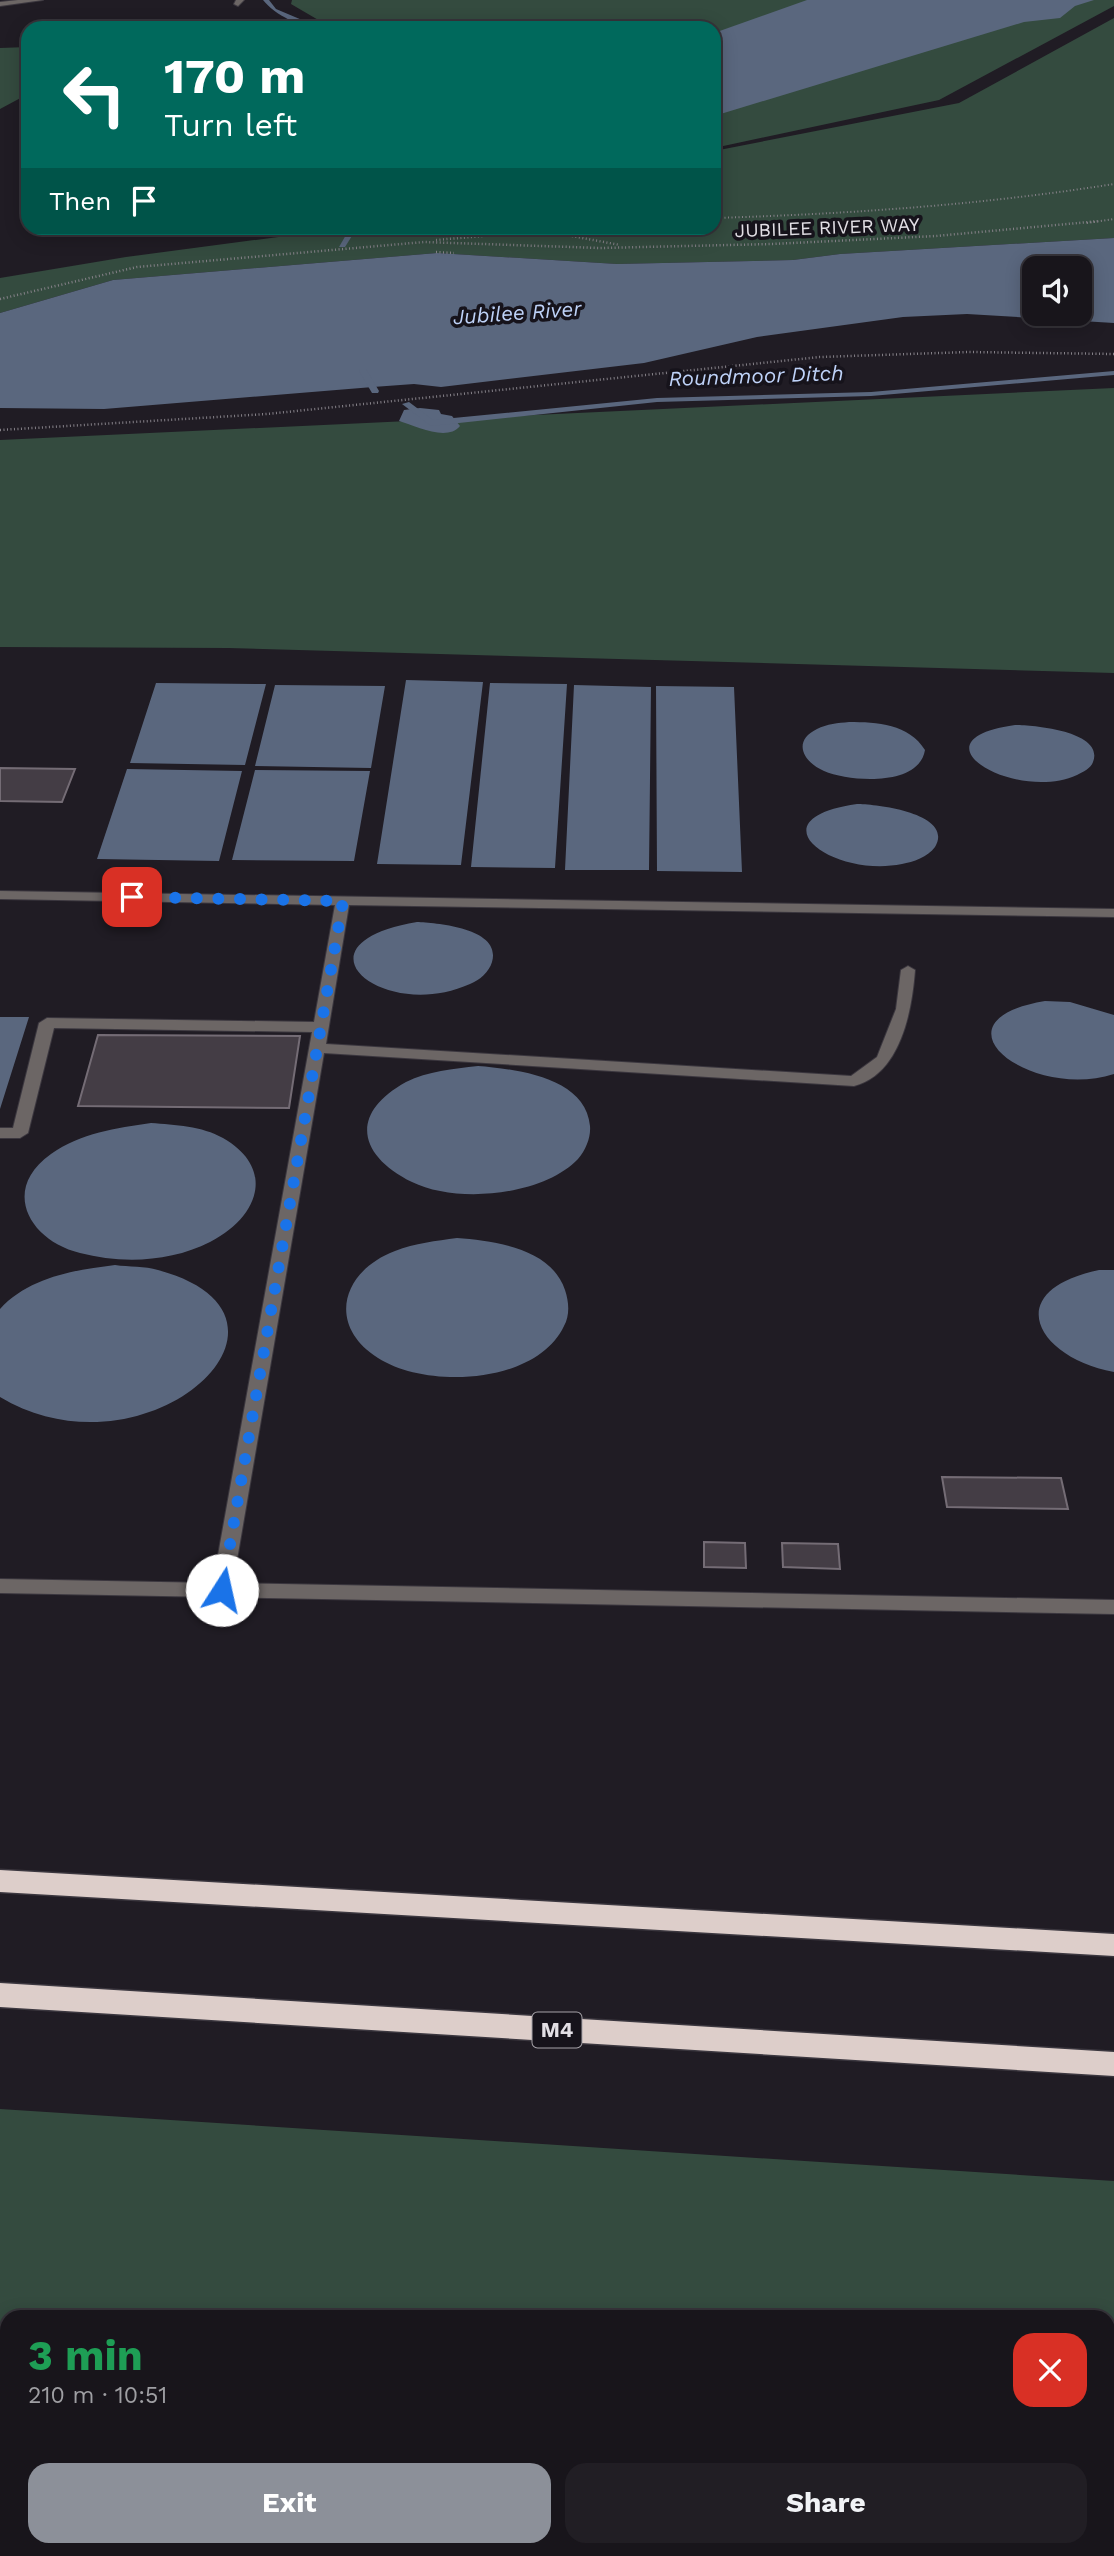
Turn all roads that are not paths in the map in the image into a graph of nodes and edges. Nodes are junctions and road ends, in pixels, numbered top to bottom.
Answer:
1 (39, 0) edge
2 (0, 4) edge
3 (0, 895) edge
4 (343, 901) junction
5 (1114, 913) edge
6 (908, 970) dead end
7 (320, 1027) junction
8 (317, 1048) junction
9 (0, 1133) edge
10 (0, 1586) edge
11 (222, 1590) junction
12 (1114, 1606) edge
13 (0, 1881) edge
14 (1114, 1945) edge
15 (0, 1995) edge
16 (1114, 2064) edge

1 - 2 street
3 - 4 street
4 - 5 street
4 - 7 street
6 - 8 street
7 - 8 street
7 - 9 street
8 - 11 street
10 - 11 street
11 - 12 street
13 - 14 highway
15 - 16 highway, M4

